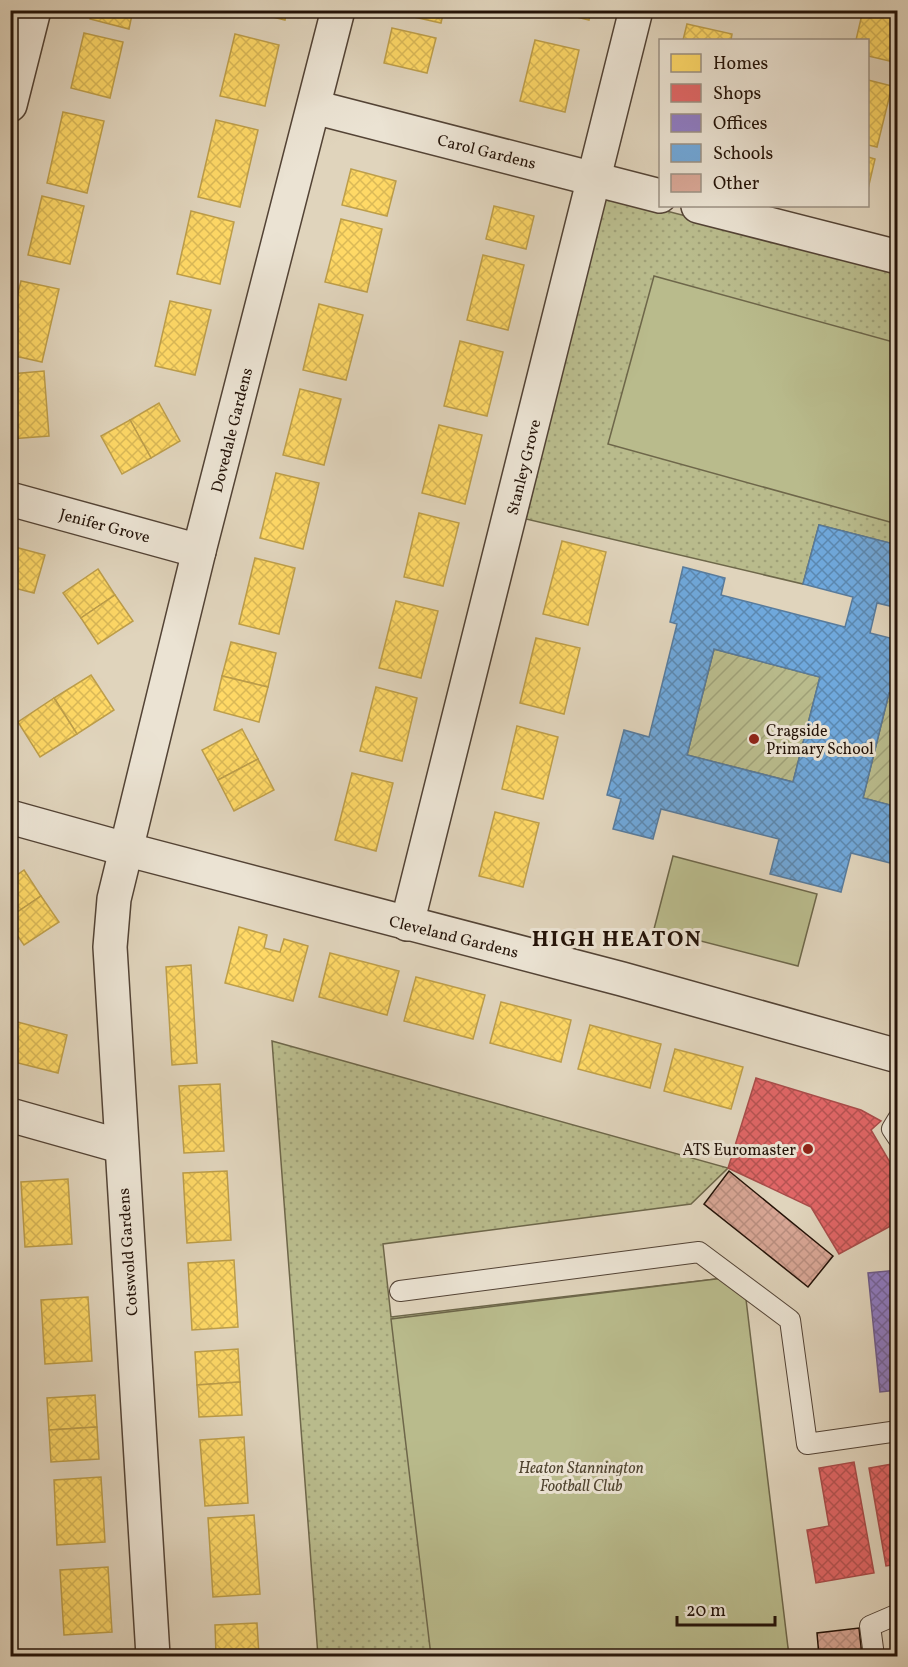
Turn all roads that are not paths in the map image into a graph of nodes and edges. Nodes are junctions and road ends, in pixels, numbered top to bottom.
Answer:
1 (34, 10) edge
2 (338, 10) edge
3 (636, 10) edge
4 (10, 105) edge
5 (314, 107) junction
6 (593, 178) junction
7 (659, 196) edge
8 (702, 207) edge
9 (897, 254) edge
10 (10, 499) edge
11 (199, 551) junction
12 (10, 817) edge
13 (125, 849) junction
14 (407, 924) junction
15 (897, 1056) edge
16 (10, 1115) edge
17 (897, 1119) edge
18 (897, 1138) edge
19 (120, 1146) junction
20 (400, 1291) dead end
21 (897, 1431) edge
22 (897, 1614) edge
23 (153, 1656) edge
24 (874, 1656) edge

1 - 4 street
2 - 5 street, Dovedale Gardens
3 - 6 street, Stanley Grove
5 - 6 street, Carol Gardens
5 - 11 street, Dovedale Gardens
6 - 7 street, Carol Gardens
6 - 14 street, Stanley Grove
8 - 9 street
10 - 11 street, Jenifer Grove
11 - 13 street, Dovedale Gardens
12 - 13 street, Cleveland Gardens
13 - 14 street, Cleveland Gardens
13 - 19 street, Cotswold Gardens
14 - 15 street, Cleveland Gardens
16 - 19 street
17 - 18 lane
19 - 23 street, Cotswold Gardens
20 - 21 lane
22 - 24 lane

